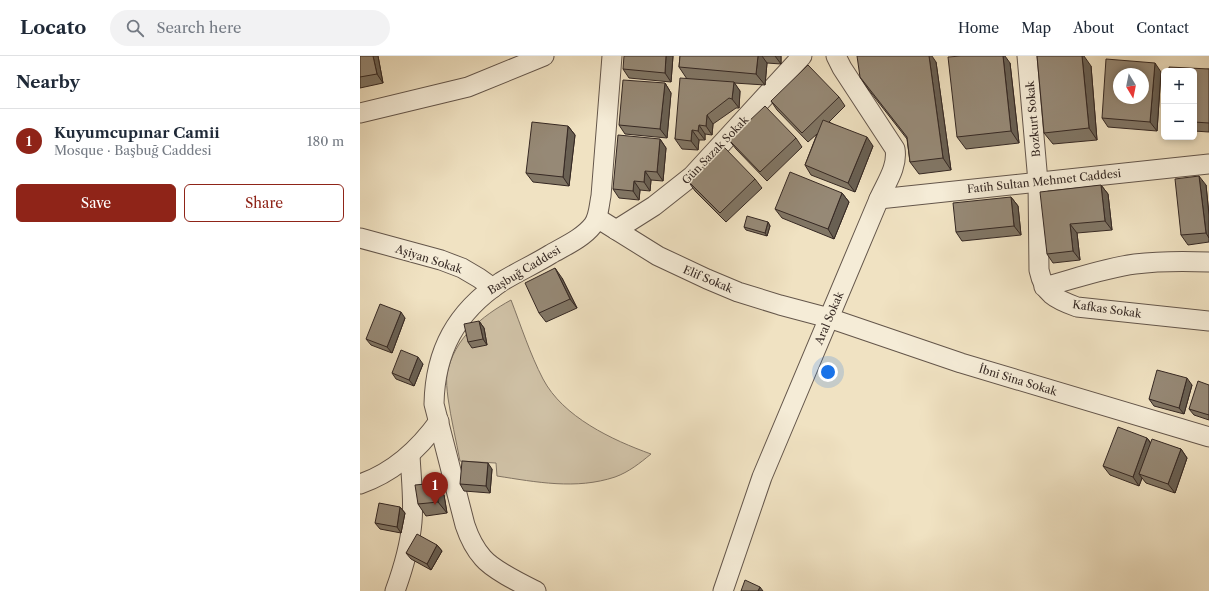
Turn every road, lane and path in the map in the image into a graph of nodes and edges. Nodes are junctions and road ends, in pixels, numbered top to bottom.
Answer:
1 (544, 56) edge
2 (612, 56) edge
3 (802, 56) edge
4 (836, 56) edge
5 (1027, 56) edge
6 (360, 113) edge
7 (1209, 164) edge
8 (1038, 182) junction
9 (879, 199) junction
10 (597, 218) junction
11 (616, 230) junction
12 (360, 238) edge
13 (1209, 262) edge
14 (1044, 287) junction
15 (493, 288) junction
16 (829, 318) junction
17 (1209, 321) edge
18 (439, 421) junction
19 (1209, 437) edge
20 (410, 455) junction
21 (360, 484) edge
22 (395, 591) edge
23 (536, 591) edge
24 (723, 591) edge

1 - 6 street
2 - 10 street, Başbuğ Caddesi
3 - 11 street, Gün Sazak Sokak
4 - 9 street, Aral Sokak
5 - 8 street, Bozkurt Sokak
7 - 8 street, Fatih Sultan Mehmet Caddesi
8 - 9 street, Fatih Sultan Mehmet Caddesi
8 - 14 street
9 - 16 street, Aral Sokak
10 - 11 street, Elif Sokak
10 - 15 street, Başbuğ Caddesi
11 - 16 street, Elif Sokak
12 - 15 street, Aşiyan Sokak
13 - 14 street
14 - 17 street, Kafkas Sokak
15 - 18 street, Başbuğ Caddesi
16 - 19 street, İbni Sina Sokak
16 - 24 street, Aral Sokak
18 - 20 street
18 - 23 street, Başbuğ Caddesi
20 - 21 street
20 - 22 street

